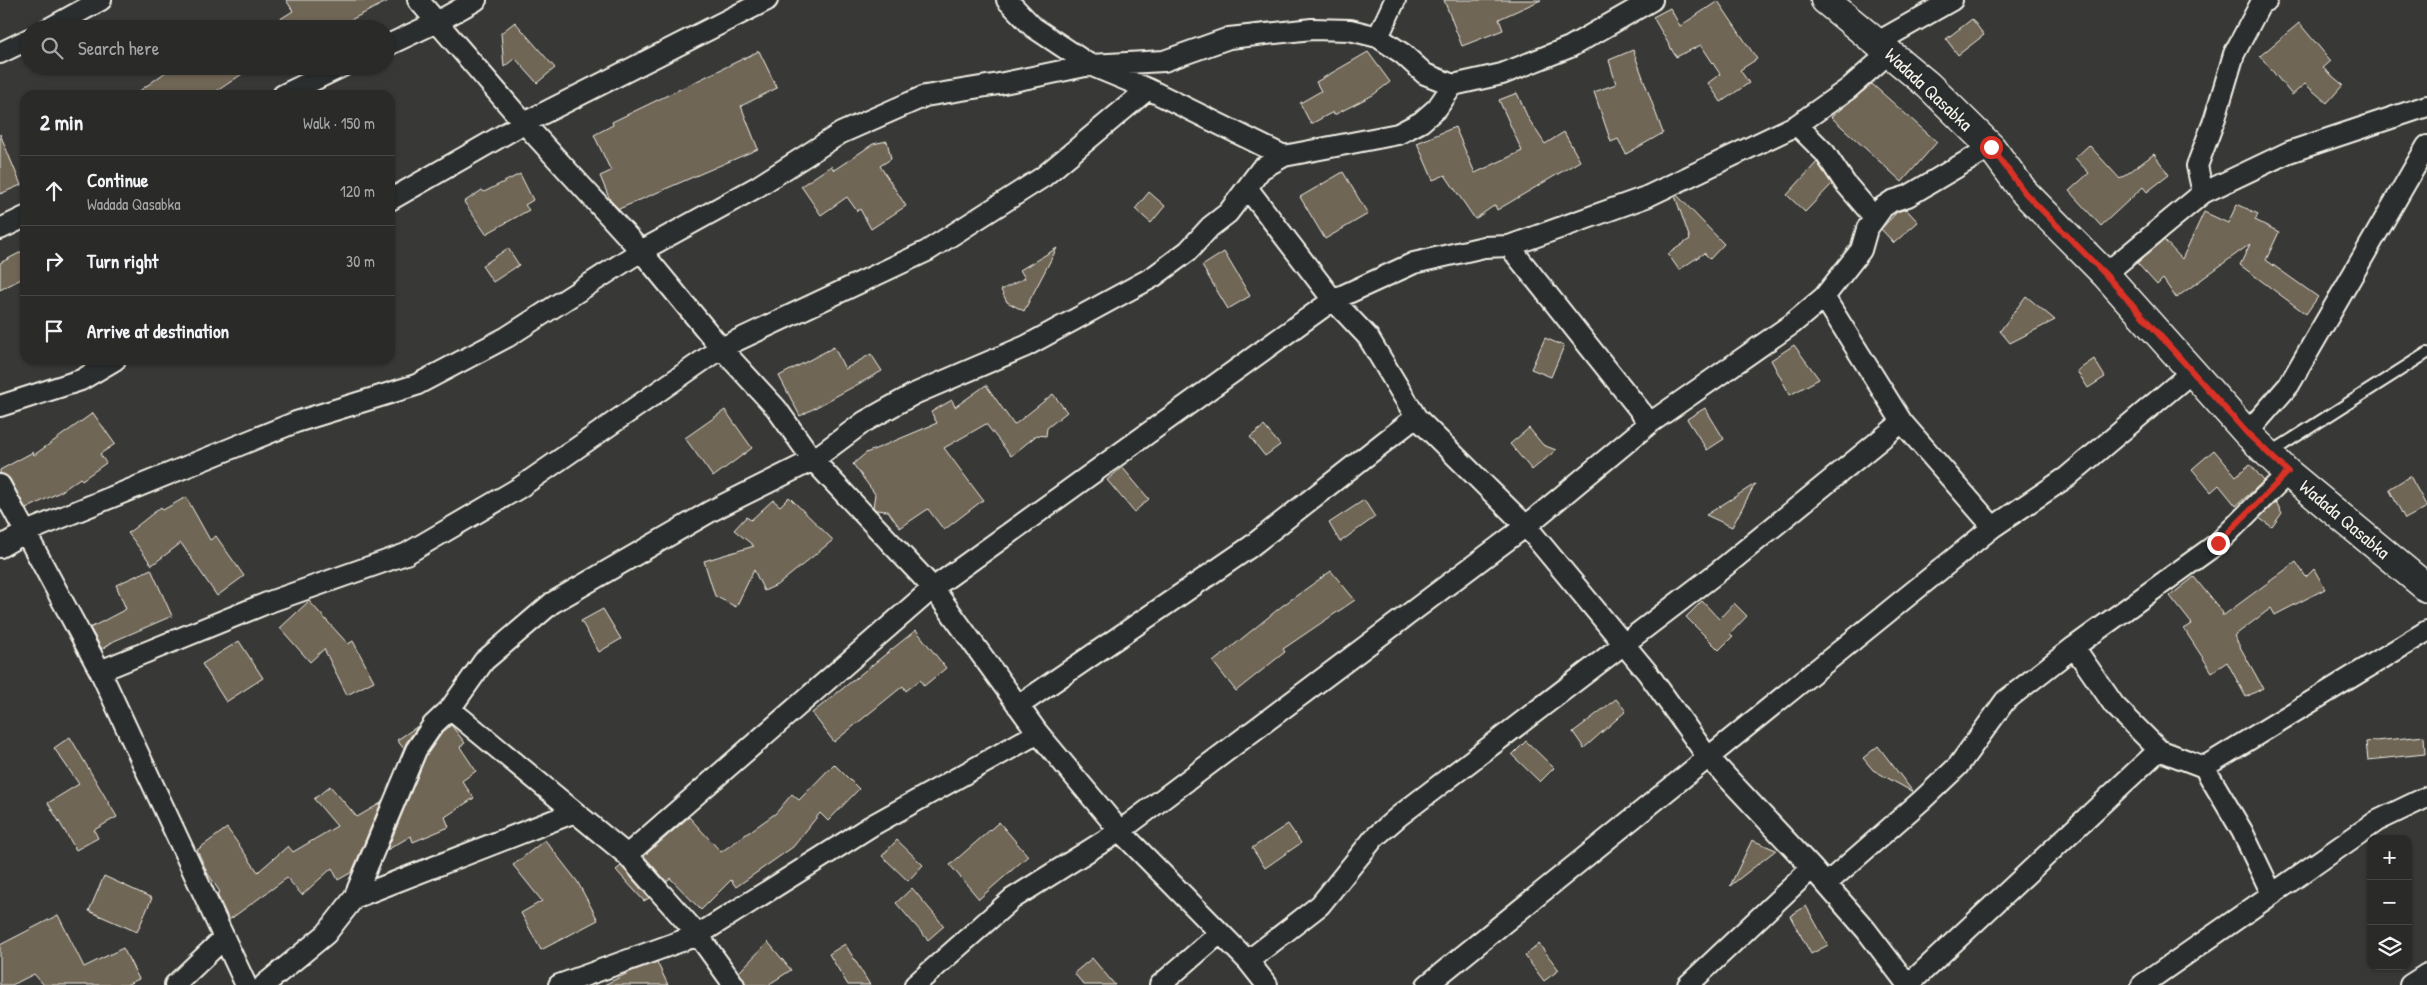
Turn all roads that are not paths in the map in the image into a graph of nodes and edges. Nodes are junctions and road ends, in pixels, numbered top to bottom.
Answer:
1 (101, 0) edge
2 (418, 0) edge
3 (476, 0) edge
4 (767, 0) edge
5 (1007, 0) edge
6 (1395, 0) edge
7 (1652, 0) edge
8 (1825, 0) edge
9 (1952, 0) edge
10 (2267, 0) edge
11 (1631, 6) edge
12 (64, 20) edge
13 (437, 22) junction
14 (1378, 36) junction
15 (395, 42) edge
16 (20, 43) edge
17 (1884, 47) junction
18 (0, 53) edge
19 (1090, 65) junction
20 (324, 75) edge
21 (1453, 84) junction
22 (1148, 89) junction
23 (293, 90) edge
24 (2427, 106) edge
25 (524, 122) junction
26 (1797, 125) junction
27 (2427, 146) edge
28 (1991, 147) junction
29 (1284, 156) junction
30 (1248, 189) junction
31 (2203, 193) junction
32 (395, 197) edge
33 (1874, 217) junction
34 (20, 219) edge
35 (0, 229) edge
36 (1509, 246) junction
37 (641, 251) junction
38 (2105, 274) junction
39 (1824, 297) junction
40 (1333, 300) junction
41 (721, 348) junction
42 (2427, 353) edge
43 (106, 365) edge
44 (2193, 371) junction
45 (0, 406) edge
46 (1416, 417) junction
47 (1902, 422) junction
48 (1650, 423) junction
49 (2247, 433) junction
50 (2269, 454) junction
51 (813, 460) junction
52 (2288, 472) junction
53 (0, 485) edge
54 (1526, 526) junction
55 (1992, 527) junction
56 (26, 532) junction
57 (0, 547) edge
58 (933, 588) junction
59 (2427, 588) edge
60 (2427, 632) edge
61 (1624, 642) junction
62 (2074, 647) junction
63 (100, 671) junction
64 (1018, 706) junction
65 (450, 709) junction
66 (1038, 733) junction
67 (2159, 750) junction
68 (1707, 756) junction
69 (2204, 767) junction
70 (2427, 797) edge
71 (575, 812) junction
72 (1120, 831) junction
73 (627, 855) junction
74 (1812, 868) junction
75 (1826, 884) junction
76 (2272, 894) junction
77 (354, 898) junction
78 (1220, 933) junction
79 (698, 935) junction
80 (224, 938) junction
81 (1248, 962) junction
82 (2427, 974) edge
83 (175, 985) edge
84 (246, 985) edge
85 (264, 985) edge
86 (559, 985) edge
87 (734, 985) edge
88 (915, 985) edge
89 (1160, 985) edge
90 (1267, 985) edge
91 (1427, 985) edge
92 (1688, 985) edge
93 (1908, 985) edge
94 (2143, 985) edge
95 (2410, 985) edge

1 - 12 street
2 - 13 street
3 - 13 street
4 - 25 street
5 - 19 street
6 - 14 street
7 - 11 street
8 - 17 street, Wadada Qasabka
9 - 17 street
10 - 31 street
11 - 21 street
13 - 15 street
13 - 25 street
14 - 19 street
14 - 21 street
16 - 18 street
17 - 26 street
17 - 28 street, Wadada Qasabka
19 - 22 street
19 - 37 street
20 - 23 street
21 - 29 street
22 - 29 street
22 - 41 street
24 - 31 street
25 - 32 street
25 - 37 street
26 - 33 street
26 - 36 street
27 - 49 street
28 - 33 street
28 - 38 street, Wadada Qasabka
29 - 30 street
30 - 40 street
30 - 51 street
31 - 38 street
33 - 39 street
34 - 35 street
36 - 40 street
36 - 48 street
37 - 41 street
37 - 56 street
38 - 44 street, Wadada Qasabka
39 - 47 street
39 - 48 street
40 - 46 street
40 - 58 street
41 - 51 street
41 - 63 street
42 - 50 lane
43 - 45 street
44 - 49 street, Wadada Qasabka
44 - 55 street
46 - 54 street
46 - 64 street
47 - 55 street
47 - 61 street
48 - 54 street
49 - 50 street, Wadada Qasabka
50 - 52 street, Wadada Qasabka
51 - 58 street
51 - 65 street
52 - 59 street, Wadada Qasabka
52 - 62 street
53 - 56 street
54 - 61 street
54 - 72 street
55 - 68 street
56 - 57 street
56 - 63 street
58 - 64 street
58 - 73 street
60 - 69 street
61 - 68 street
61 - 81 street
62 - 67 street
62 - 75 street
63 - 80 street
64 - 66 street
65 - 71 street
65 - 77 street
66 - 72 street
66 - 79 street
67 - 69 street
67 - 93 street
68 - 74 street
68 - 91 street
69 - 76 street
70 - 76 street
71 - 73 street
71 - 77 street
72 - 78 street
72 - 88 street
73 - 79 street
74 - 75 street
74 - 92 street
75 - 93 street
76 - 94 street
77 - 85 street
78 - 81 street
78 - 89 street
79 - 86 street
79 - 87 street
80 - 83 street
80 - 84 street
81 - 90 street
82 - 95 street

